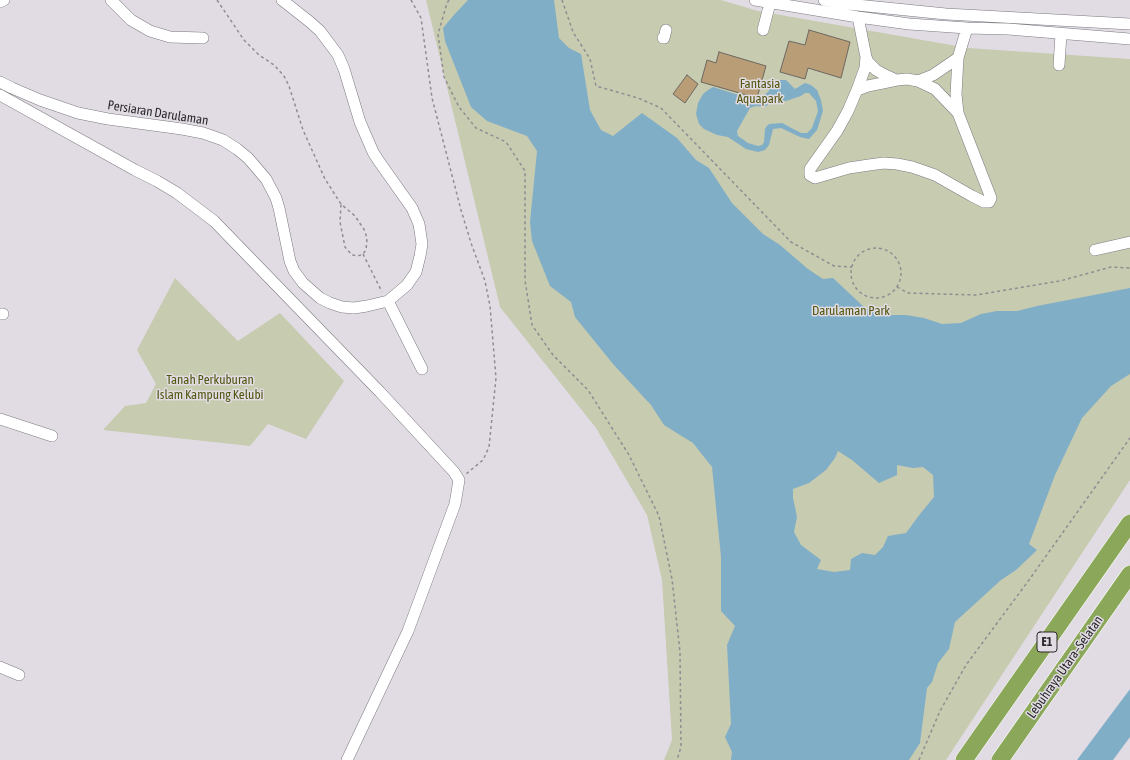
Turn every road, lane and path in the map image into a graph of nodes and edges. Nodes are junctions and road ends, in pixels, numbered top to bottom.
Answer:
1 (4, 0) edge
2 (111, 0) edge
3 (217, 0) edge
4 (282, 0) edge
5 (411, 0) edge
6 (449, 0) edge
7 (562, 0) edge
8 (755, 0) edge
9 (824, 0) edge
10 (0, 2) edge
11 (770, 3) junction
12 (858, 17) junction
13 (1130, 24) edge
14 (967, 28) junction
15 (763, 30) dead end
16 (1061, 34) junction
17 (203, 38) dead end
18 (1130, 39) edge
19 (866, 57) junction
20 (958, 58) junction
21 (1059, 65) dead end
22 (897, 80) junction
23 (918, 81) junction
24 (0, 82) edge
25 (858, 90) junction
26 (0, 95) edge
27 (958, 113) junction
28 (341, 204) junction
29 (1130, 242) edge
30 (1095, 250) dead end
31 (362, 254) junction
32 (852, 267) junction
33 (1130, 268) edge
34 (897, 287) junction
35 (388, 301) junction
36 (422, 369) dead end
37 (0, 419) edge
38 (52, 436) dead end
39 (1130, 438) edge
40 (458, 480) junction
41 (1130, 523) edge
42 (1130, 574) edge
43 (0, 667) edge
44 (19, 675) dead end
45 (347, 760) edge
46 (678, 760) edge
47 (919, 760) edge
48 (964, 760) edge
49 (1000, 760) edge

1 - 10 street
2 - 17 street
3 - 28 path
4 - 35 street, Persiaran Darulaman
5 - 40 path
6 - 46 path
7 - 32 path
8 - 11 street
9 - 13 street
11 - 12 street
11 - 15 street
12 - 14 street
12 - 19 street
14 - 16 street
14 - 20 street
16 - 18 street
16 - 21 street
19 - 22 street
19 - 25 street
20 - 23 street
20 - 27 street
22 - 23 street
22 - 25 street
23 - 27 street
24 - 35 street, Persiaran Darulaman
25 - 27 street
26 - 40 street
28 - 31 path
28 - 31 path
29 - 30 street
31 - 35 path
32 - 34 path
32 - 34 path
33 - 34 path
35 - 36 street
37 - 38 street
39 - 47 path
40 - 45 street
41 - 48 highway, E1
42 - 49 highway, Lebuhraya Utara–Selatan / E1
43 - 44 street

